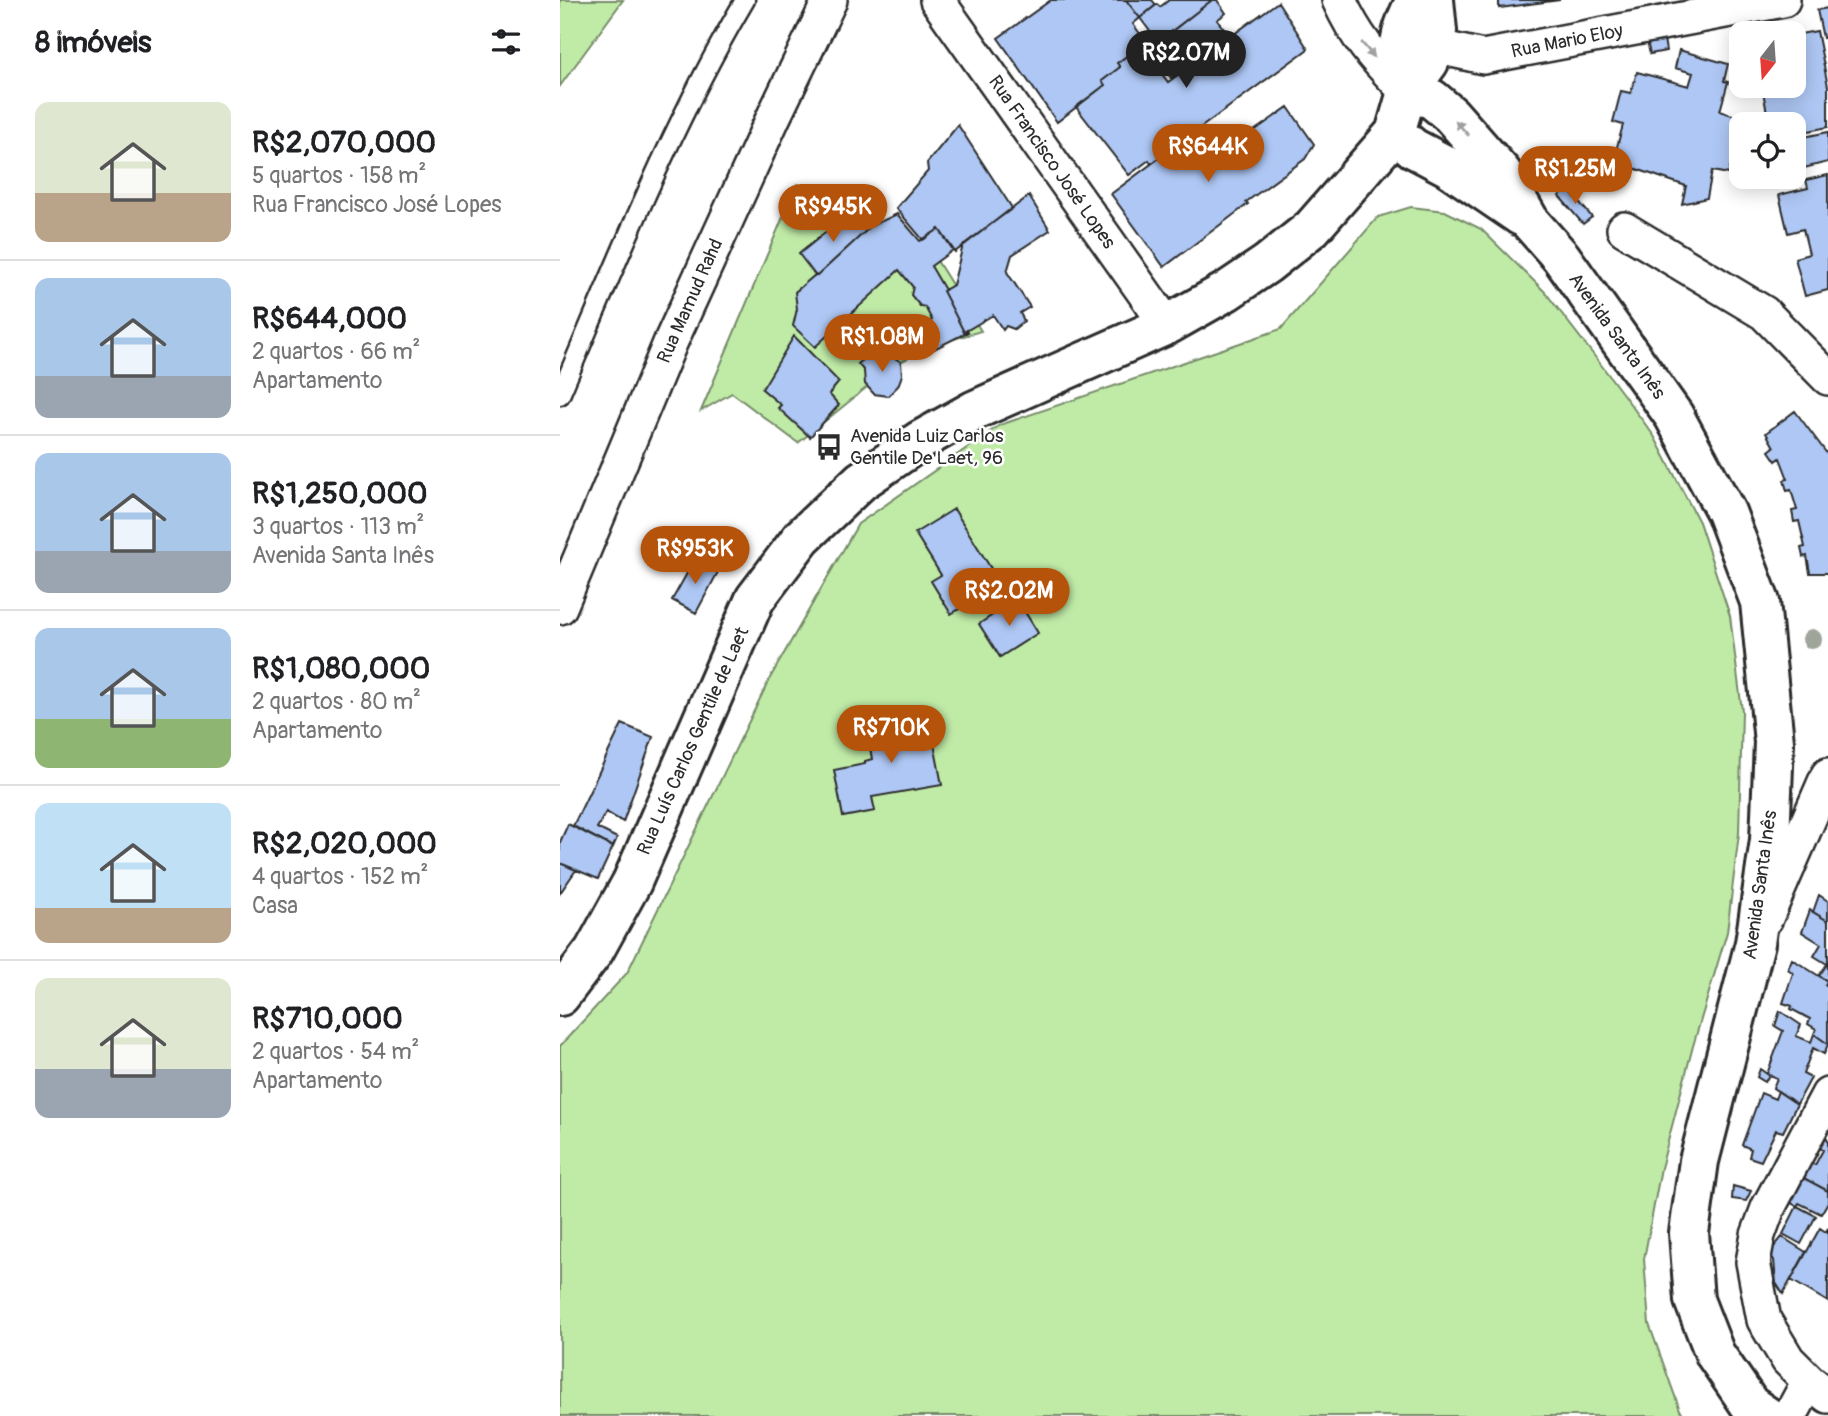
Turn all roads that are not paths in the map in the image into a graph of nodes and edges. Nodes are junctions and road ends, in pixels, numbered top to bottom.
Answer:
1 (745, 0) edge
2 (830, 0) edge
3 (937, 0) edge
4 (1339, 0) edge
5 (1416, 0) edge
6 (1434, 0) edge
7 (1783, 0) edge
8 (1434, 46) junction
9 (1408, 92) junction
10 (1395, 133) junction
11 (1530, 222) junction
12 (1624, 229) dead end
13 (1167, 325) junction
14 (1828, 378) edge
15 (560, 395) edge
16 (560, 607) edge
17 (1828, 775) edge
18 (1755, 943) junction
19 (560, 996) edge
20 (1828, 1095) edge
21 (1819, 1389) edge
22 (1766, 1416) edge
23 (1790, 1416) edge

1 - 15 lane
2 - 16 street, Rua Mamud Rahd
3 - 13 street, Rua Francisco José Lopes
4 -> 9 street
5 - 9 main road
6 - 8 main road
7 - 8 street, Rua Mario Eloy
8 - 9 main road
9 - 10 main road, Rua Luís Carlos Gentile de Laet
11 -> 9 main road, Avenida Santa Inês
10 - 11 main road, Avenida Santa Inês
10 - 13 main road, Rua Luís Carlos Gentile de Laet
11 - 18 main road, Avenida Santa Inês
12 - 14 street
13 - 19 main road, Rua Luís Carlos Gentile de Laet
17 - 18 street
18 - 22 main road, Avenida Santa Inês
20 - 21 street
21 - 23 street

